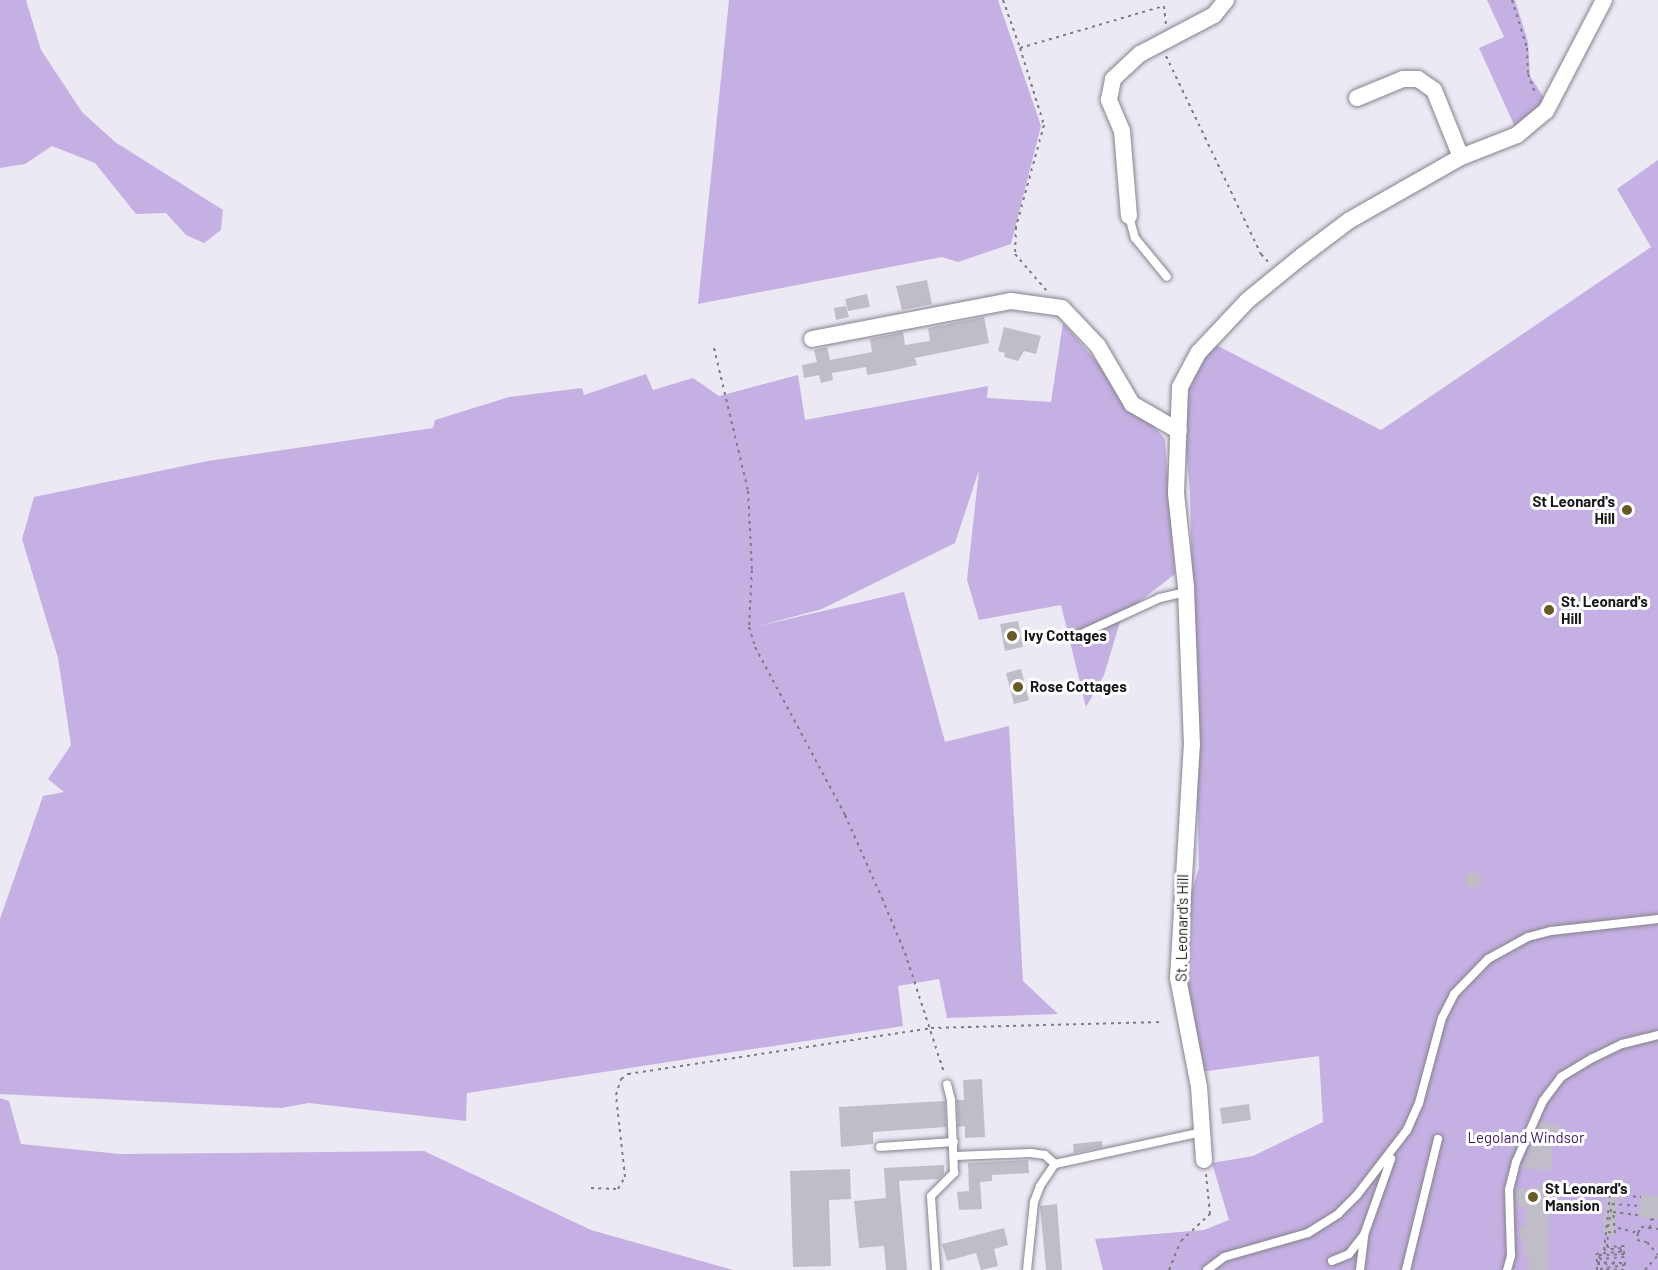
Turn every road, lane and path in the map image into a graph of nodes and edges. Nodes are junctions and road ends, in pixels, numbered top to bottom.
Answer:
1 (1003, 0) edge
2 (1226, 0) edge
3 (1512, 0) edge
4 (1604, 0) edge
5 (1164, 43) junction
6 (1020, 48) junction
7 (1357, 98) dead end
8 (1546, 111) junction
9 (1461, 157) junction
10 (1129, 216) joint
11 (1280, 275) junction
12 (1167, 277) dead end
13 (1062, 309) junction
14 (812, 339) dead end
15 (714, 348) dead end
16 (1179, 431) junction
17 (1186, 592) junction
18 (1077, 636) dead end
19 (1658, 919) edge
20 (1162, 1022) dead end
21 (931, 1028) junction
22 (1658, 1035) edge
23 (947, 1084) joint
24 (1202, 1132) junction
25 (1438, 1139) dead end
26 (954, 1142) junction
27 (880, 1147) dead end
28 (1393, 1153) junction
29 (954, 1156) junction
30 (1204, 1160) joint
31 (1055, 1164) junction
32 (591, 1188) dead end
33 (1641, 1197) dead end
34 (1640, 1206) dead end
35 (1639, 1215) dead end
36 (1658, 1220) edge
37 (1608, 1227) dead end
38 (1618, 1228) dead end
39 (1650, 1228) junction
40 (1658, 1229) edge
41 (1638, 1233) junction
42 (1364, 1235) junction
43 (1658, 1255) edge
44 (1332, 1261) dead end
45 (936, 1270) edge
46 (1027, 1270) edge
47 (1169, 1270) edge
48 (1207, 1270) edge
49 (1360, 1270) edge
50 (1406, 1270) edge
51 (1507, 1270) edge
52 (1597, 1270) edge
53 (1624, 1270) edge
54 (1645, 1270) edge

1 - 6 path
2 - 5 street
3 - 8 path
4 - 8 street, St. Leonard's Hill
5 - 6 path
5 - 10 street
5 - 11 path
6 - 13 path
7 - 9 street
8 - 9 street, St. Leonard's Hill
9 - 11 street, St. Leonard's Hill
10 - 12 lane
11 - 16 street, St. Leonard's Hill
13 - 14 street
13 - 16 street
15 - 21 path
16 - 17 street, St. Leonard's Hill
17 - 18 lane
17 - 24 street, St. Leonard's Hill
19 - 28 lane
20 - 21 path
21 - 23 path
21 - 32 path
22 - 51 lane
23 - 26 lane
24 - 30 street, St. Leonard's Hill
24 - 31 lane
25 - 50 lane
26 - 27 lane
26 - 29 lane
28 - 42 lane
28 - 48 lane
29 - 31 lane
29 - 45 lane
30 - 47 path
31 - 46 lane
33 - 52 path
34 - 37 path
35 - 53 path
36 - 39 path
38 - 41 path
39 - 40 path
39 - 41 path
41 - 43 path
42 - 44 lane
42 - 49 lane
43 - 54 path

